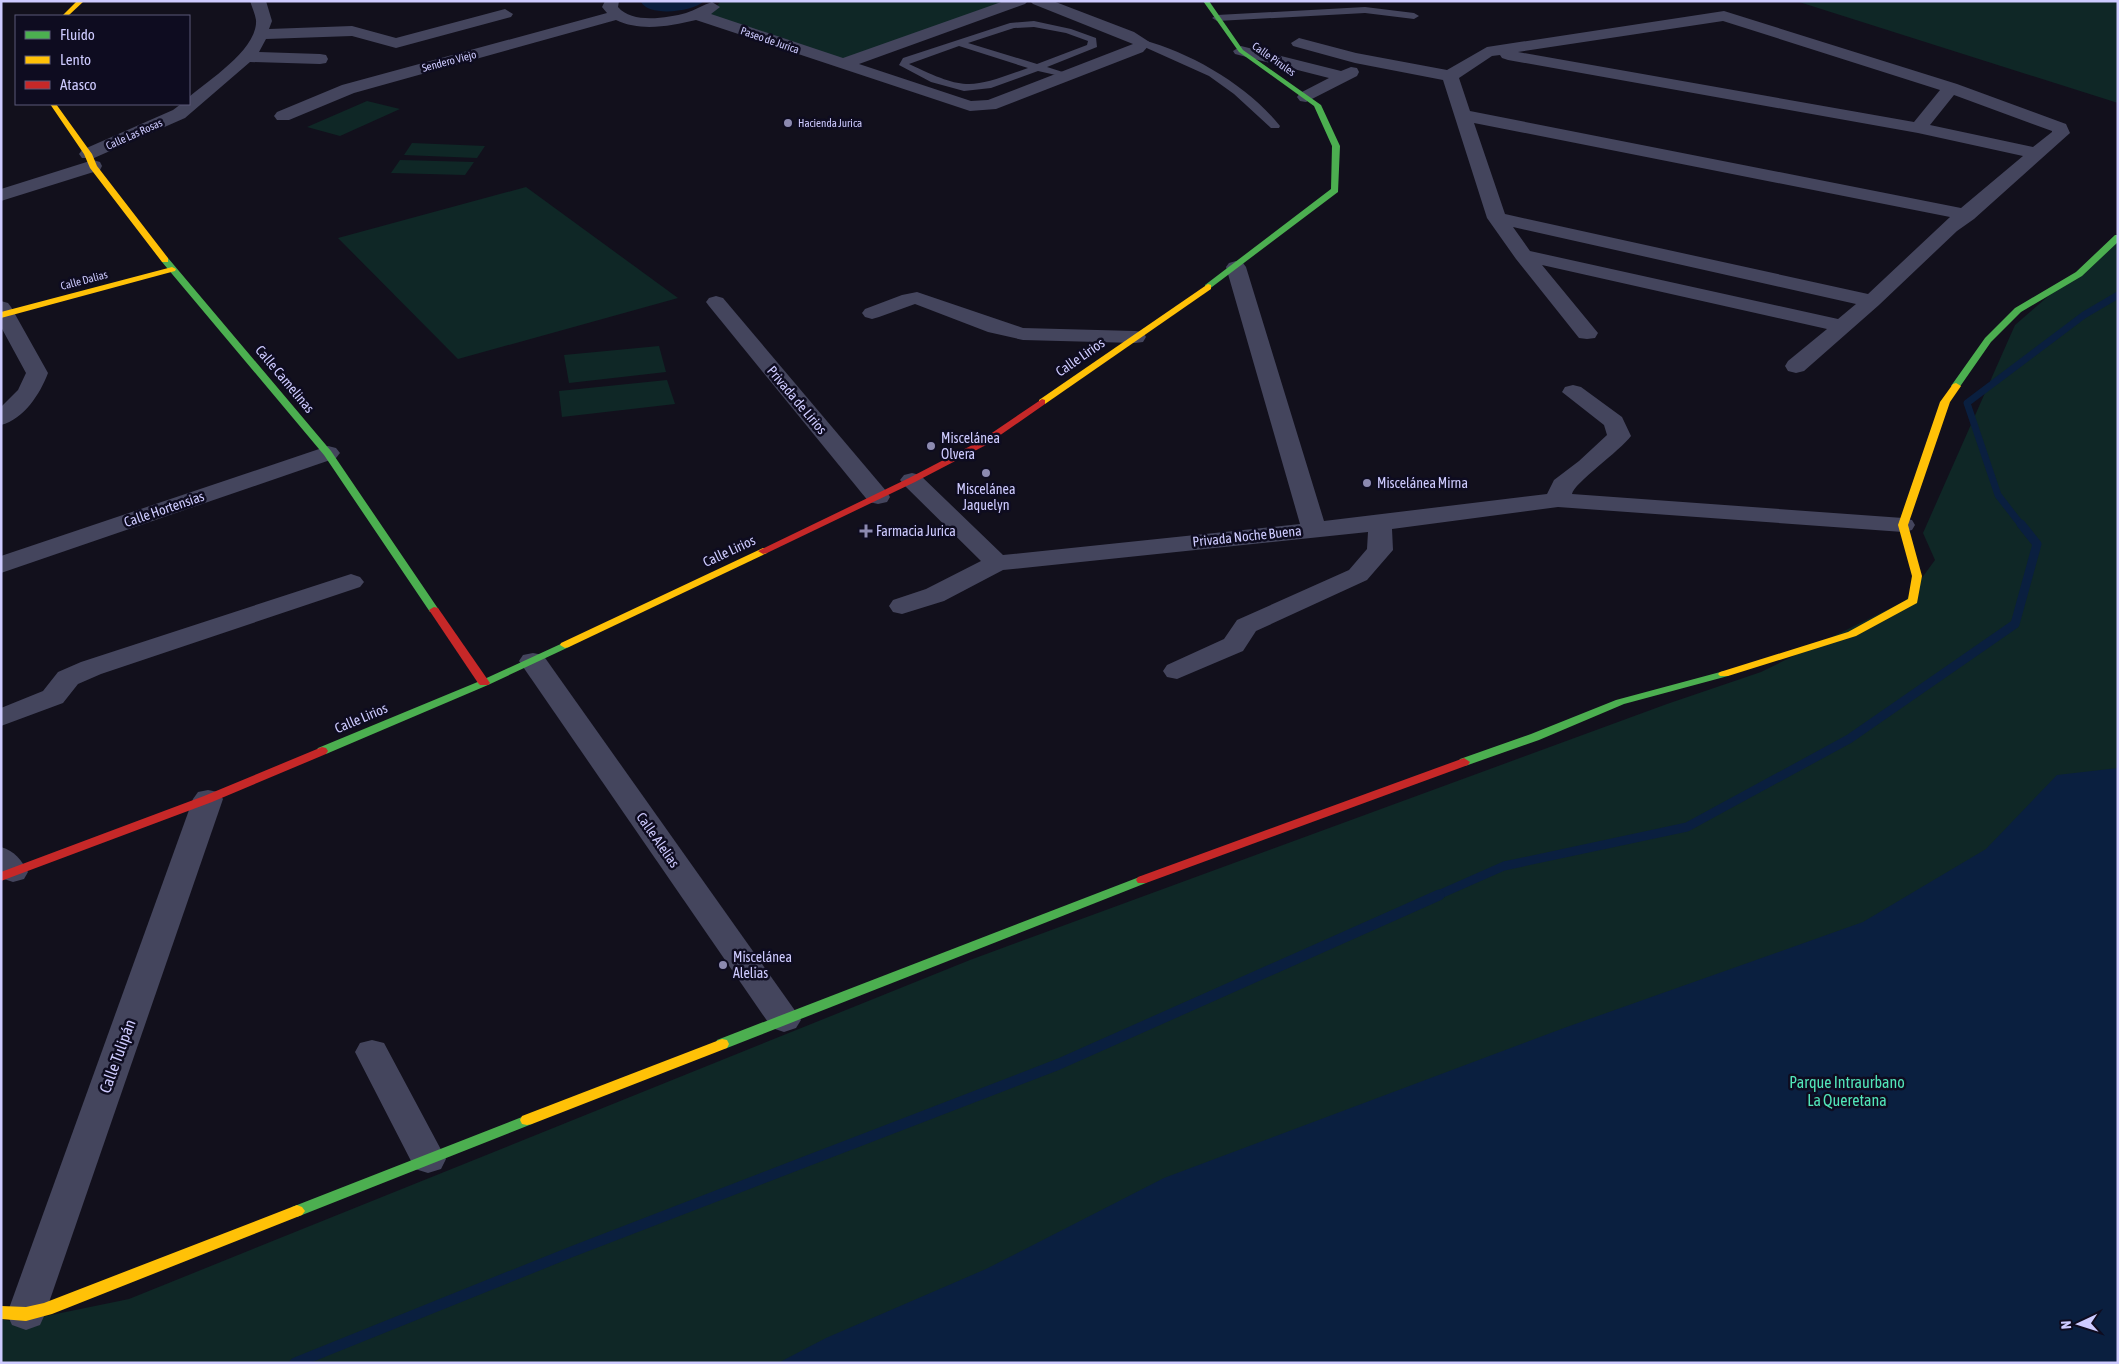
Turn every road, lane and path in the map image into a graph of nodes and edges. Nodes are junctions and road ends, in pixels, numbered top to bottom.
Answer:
1 (81, 1) edge
2 (258, 1) edge
3 (715, 1) edge
4 (1020, 1) edge
5 (1038, 1) edge
6 (1206, 1) edge
7 (482, 4) dead end
8 (616, 8) edge
9 (66, 15) edge
10 (698, 15) junction
11 (1414, 16) dead end
12 (1217, 18) junction
13 (261, 34) junction
14 (959, 43) junction
15 (1143, 43) junction
16 (1299, 43) dead end
17 (1241, 51) junction
18 (1487, 52) junction
19 (246, 57) junction
20 (1361, 57) junction
21 (320, 59) dead end
22 (842, 64) junction
23 (1038, 67) junction
24 (1454, 73) junction
25 (1336, 74) junction
26 (1065, 76) junction
27 (933, 79) junction
28 (914, 87) junction
29 (1951, 88) junction
30 (1312, 101) junction
31 (54, 105) edge
32 (190, 105) edge
33 (190, 105) edge
34 (282, 116) dead end
35 (1465, 123) junction
36 (1275, 126) dead end
37 (1918, 128) junction
38 (2035, 153) junction
39 (91, 160) junction
40 (1701, 170) junction
41 (1, 195) edge
42 (1966, 215) junction
43 (1498, 218) junction
44 (1950, 228) junction
45 (2118, 237) edge
46 (1523, 255) junction
47 (1236, 267) junction
48 (172, 269) junction
49 (1872, 301) junction
50 (716, 302) dead end
51 (2, 312) edge
52 (872, 313) dead end
53 (1842, 326) junction
54 (1587, 333) dead end
55 (1135, 337) junction
56 (1796, 366) dead end
57 (1572, 392) dead end
58 (1, 418) edge
59 (328, 453) junction
60 (912, 480) junction
61 (878, 497) junction
62 (1558, 500) junction
63 (1380, 523) junction
64 (1903, 525) junction
65 (1314, 529) junction
66 (997, 563) junction
67 (1, 565) edge
68 (351, 582) dead end
69 (902, 606) dead end
70 (533, 661) junction
71 (1177, 671) dead end
72 (484, 683) junction
73 (1, 718) edge
74 (208, 799) junction
75 (5, 868) edge
76 (784, 1020) junction
77 (372, 1052) dead end
78 (428, 1159) junction
79 (14, 1313) edge

1 - 9 street
2 - 13 street
3 - 10 street
4 - 22 street
5 - 15 street
6 - 12 street, Calle Pirules
7 - 13 street
8 - 10 street, Paseo de Jurica
8 - 34 street, Sendero Viejo
10 - 22 street, Paseo de Jurica
11 - 12 lane
12 - 17 street, Calle Pirules
13 - 19 street, Calle Las Rosas
14 - 23 lane
14 - 23 lane
14 - 27 lane
15 - 26 street, Paseo de Jurica
15 - 36 lane
16 - 20 street
17 - 25 street
17 - 30 street, Calle Pirules
18 - 24 street
18 - 29 street
18 - 37 street
19 - 21 street
19 - 33 street, Calle Las Rosas
20 - 24 street
20 - 25 street
22 - 28 street, Paseo de Jurica
23 - 26 lane
23 - 27 lane
24 - 35 street
25 - 30 street
26 - 28 street, Paseo de Jurica
27 - 28 lane
29 - 37 street
29 - 38 street
30 - 47 street, Calle Lirios
31 - 39 street, Calle Camelinas
32 - 39 street, Calle Las Rosas
35 - 40 street
35 - 43 street
37 - 38 street
38 - 42 street
39 - 41 street, Calle Las Rosas
39 - 48 street, Calle Camelinas
40 - 42 street
40 - 44 street
42 - 44 street
43 - 46 street
43 - 49 street
44 - 49 street
45 - 64 street
46 - 53 street
46 - 54 street
47 - 55 street, Calle Lirios
47 - 65 street, Privada Noche Buena
48 - 51 street, Calle Dalias
48 - 59 street, Calle Camelinas
49 - 53 street
50 - 61 street, Privada de Lirios
51 - 58 street
52 - 55 street
53 - 56 street
55 - 60 street, Calle Lirios
57 - 62 street
59 - 67 street, Calle Hortensias
59 - 72 street, Calle Camelinas
60 - 61 street, Calle Lirios
60 - 66 street
61 - 70 street, Calle Lirios
62 - 63 street
62 - 64 street
63 - 65 street
63 - 71 street
64 - 76 street
65 - 66 street, Privada Noche Buena
66 - 69 street, Privada Noche Buena
68 - 73 street
70 - 72 street, Calle Lirios
70 - 76 street, Calle Alelias
72 - 74 street, Calle Lirios
74 - 75 street, Calle Lirios
74 - 79 street, Calle Tulipán
76 - 78 street
77 - 78 street
78 - 79 street

